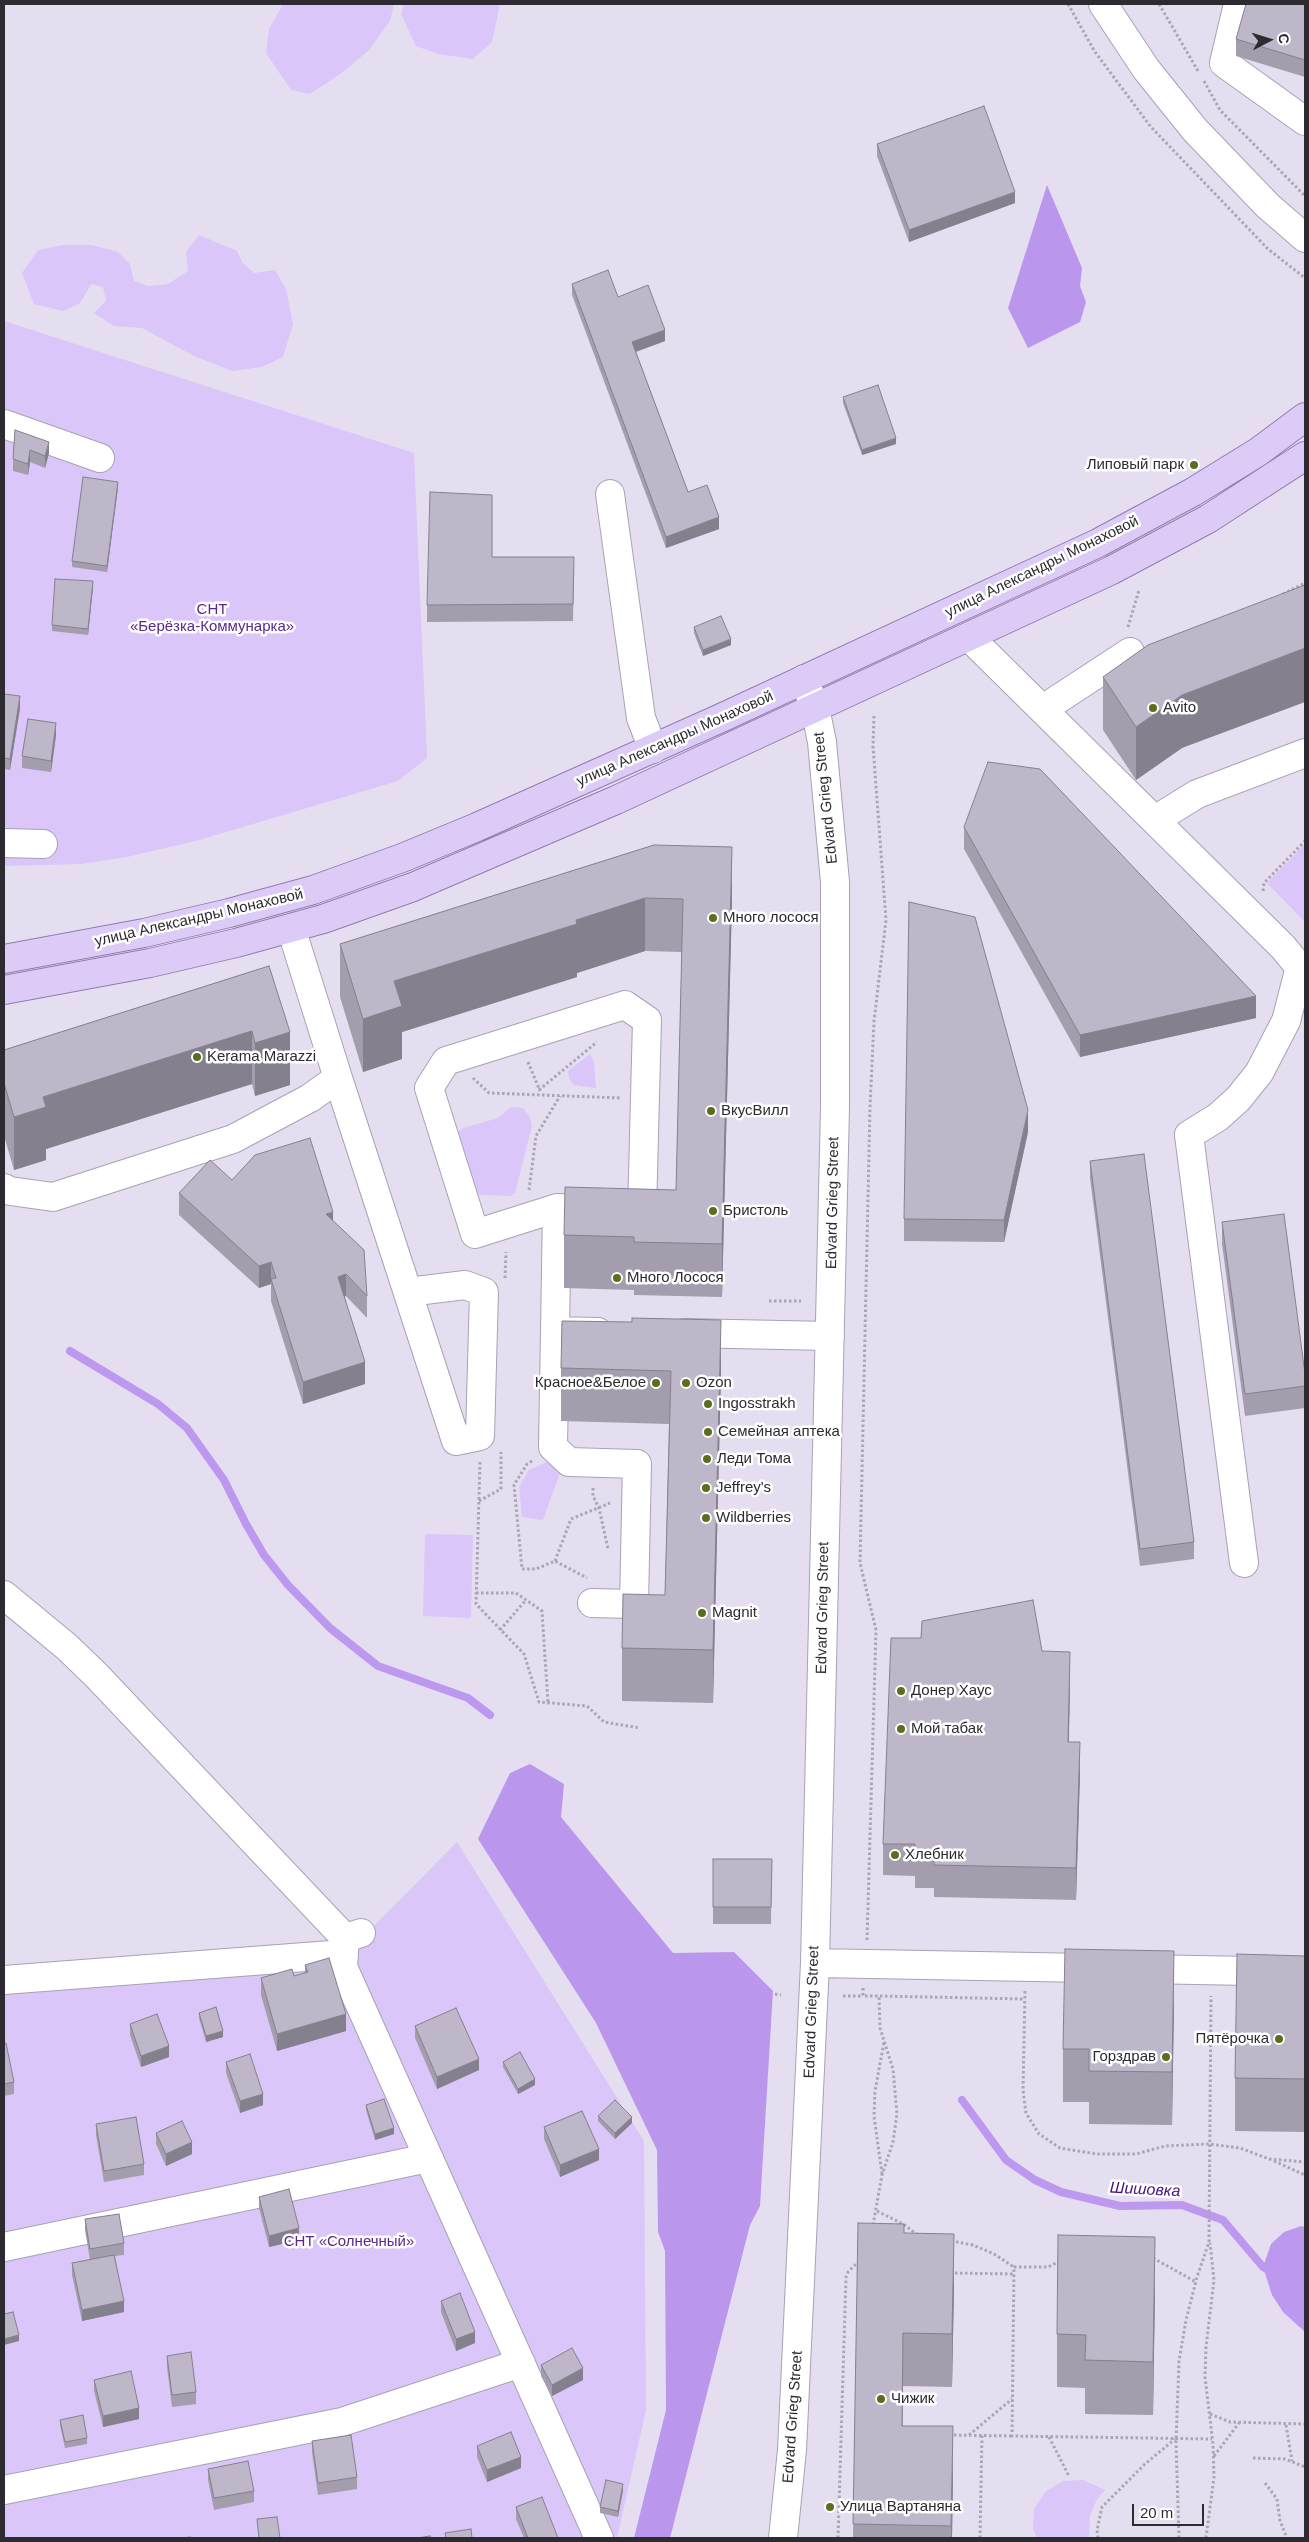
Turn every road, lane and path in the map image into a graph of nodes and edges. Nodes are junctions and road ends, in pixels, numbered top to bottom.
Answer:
1 (1103, 4) edge
2 (1159, 4) edge
3 (1238, 4) edge
4 (1305, 120) edge
5 (1305, 196) edge
6 (1305, 238) edge
7 (1305, 417) edge
8 (4, 424) edge
9 (1305, 456) edge
10 (100, 458) dead end
11 (610, 494) dead end
12 (1305, 583) edge
13 (1139, 590) dead end
14 (1280, 595) edge
15 (969, 637) junction
16 (1130, 652) joint
17 (804, 679) junction
18 (815, 708) junction
19 (1043, 710) junction
20 (874, 715) dead end
21 (653, 749) junction
22 (1305, 753) edge
23 (1156, 820) junction
24 (1305, 841) edge
25 (4, 843) edge
26 (43, 844) dead end
27 (1265, 894) dead end
28 (291, 928) junction
29 (4, 959) edge
30 (1303, 971) edge
31 (4, 990) edge
32 (519, 1038) junction
33 (597, 1041) dead end
34 (452, 1060) junction
35 (338, 1078) junction
36 (539, 1090) junction
37 (541, 1095) junction
38 (560, 1096) junction
39 (645, 1099) junction
40 (4, 1188) edge
41 (556, 1208) junction
42 (526, 1218) junction
43 (408, 1292) junction
44 (769, 1301) dead end
45 (801, 1301) dead end
46 (555, 1331) junction
47 (625, 1332) edge
48 (663, 1333) edge
49 (830, 1336) junction
50 (480, 1436) junction
51 (556, 1450) junction
52 (596, 1463) junction
53 (501, 1489) dead end
54 (636, 1497) junction
55 (479, 1501) junction
56 (599, 1508) junction
57 (609, 1556) dead end
58 (556, 1561) junction
59 (1244, 1563) dead end
60 (476, 1592) junction
61 (592, 1592) joint
62 (4, 1595) edge
63 (526, 1600) junction
64 (500, 1630) junction
65 (548, 1703) junction
66 (640, 1728) dead end
67 (350, 1942) junction
68 (815, 1963) junction
69 (865, 1964) junction
70 (1305, 1972) edge
71 (4, 1980) edge
72 (1025, 1993) dead end
73 (775, 1994) dead end
74 (781, 1995) dead end
75 (843, 1996) dead end
76 (863, 1996) junction
77 (879, 1996) junction
78 (1211, 1996) dead end
79 (1024, 1999) junction
80 (884, 2041) junction
81 (1209, 2144) junction
82 (428, 2158) junction
83 (1269, 2159) junction
84 (1305, 2162) edge
85 (882, 2175) junction
86 (1305, 2175) edge
87 (877, 2211) junction
88 (873, 2228) edge
89 (949, 2241) edge
90 (925, 2242) edge
91 (1210, 2242) junction
92 (4, 2247) edge
93 (1144, 2254) edge
94 (862, 2255) edge
95 (1065, 2258) edge
96 (1014, 2267) junction
97 (848, 2272) junction
98 (858, 2272) edge
99 (946, 2273) edge
100 (1014, 2274) junction
101 (1196, 2282) junction
102 (521, 2363) junction
103 (1012, 2399) junction
104 (1210, 2414) junction
105 (1239, 2423) junction
106 (1305, 2424) edge
107 (1286, 2425) junction
108 (940, 2434) edge
109 (969, 2435) junction
110 (982, 2435) junction
111 (1012, 2436) junction
112 (1049, 2436) junction
113 (1176, 2439) junction
114 (1212, 2439) junction
115 (1213, 2457) junction
116 (1253, 2458) dead end
117 (1292, 2460) junction
118 (1305, 2467) edge
119 (1069, 2476) dead end
120 (1265, 2483) dead end
121 (4, 2490) edge
122 (599, 2538) edge
123 (783, 2538) edge
124 (838, 2538) edge
125 (980, 2538) edge
126 (1098, 2538) edge
127 (1180, 2538) edge
128 (1206, 2538) edge
129 (1287, 2538) edge

1 - 6 street
2 - 5 path
3 - 4 street
7 - 17 main road, улица Александры Монаховой
8 - 10 street
9 - 15 main road, улица Александры Монаховой
11 - 21 street
12 - 14 path
13 - 16 path
15 - 18 main road, улица Александры Монаховой
15 - 19 street
16 - 19 street
17 - 18 street, Edvard Grieg Street
17 - 21 main road, улица Александры Монаховой
18 - 28 main road, улица Александры Монаховой
18 - 49 street, Edvard Grieg Street
19 - 23 street
20 - 69 path
21 - 29 main road, улица Александры Монаховой
22 - 23 street
23 - 30 street
24 - 27 path
25 - 26 street
28 - 31 main road, улица Александры Монаховой
28 - 35 street
30 - 59 street
32 - 34 street
32 - 36 path
32 - 39 street
33 - 36 path
34 - 37 path
34 - 42 street
35 - 40 street
35 - 43 street
36 - 37 path
37 - 38 path
38 - 39 path
38 - 42 path
39 - 41 street
41 - 42 street
41 - 46 street
43 - 50 street
43 - 50 street
44 - 45 path
46 - 47 street
46 - 51 street
48 - 49 street
49 - 68 street, Edvard Grieg Street
50 - 55 path
51 - 52 street
51 - 58 path
52 - 54 street
52 - 56 path
53 - 55 path
54 - 56 path
54 - 61 street
55 - 60 path
56 - 57 path
56 - 58 path
58 - 61 path
60 - 63 path
60 - 64 path
62 - 67 street
63 - 64 path
63 - 65 path
64 - 65 path
65 - 66 path
67 - 71 street
67 - 82 street
68 - 69 street
68 - 123 street, Edvard Grieg Street
69 - 70 street
69 - 76 path
72 - 79 path
73 - 74 path
75 - 76 path
76 - 77 path
77 - 79 path
77 - 80 path
78 - 81 path
79 - 81 path
80 - 85 path
80 - 85 path
81 - 83 path
81 - 91 path
82 - 92 street
82 - 102 street
83 - 84 path
83 - 86 path
85 - 87 path
87 - 88 path
87 - 90 path
89 - 96 path
91 - 101 path
91 - 104 path
93 - 101 path
94 - 97 path
95 - 96 path
96 - 100 path
97 - 98 path
97 - 124 path
99 - 100 path
100 - 103 path
101 - 113 path
102 - 121 street
102 - 122 street
103 - 109 path
103 - 111 path
104 - 105 path
104 - 114 path
105 - 107 path
105 - 115 path
106 - 107 path
107 - 117 path
108 - 109 path
109 - 110 path
110 - 111 path
110 - 125 path
111 - 112 path
112 - 113 path
112 - 119 path
113 - 114 path
113 - 126 path
113 - 127 path
114 - 115 path
115 - 128 path
116 - 117 path
117 - 118 path
120 - 129 path

